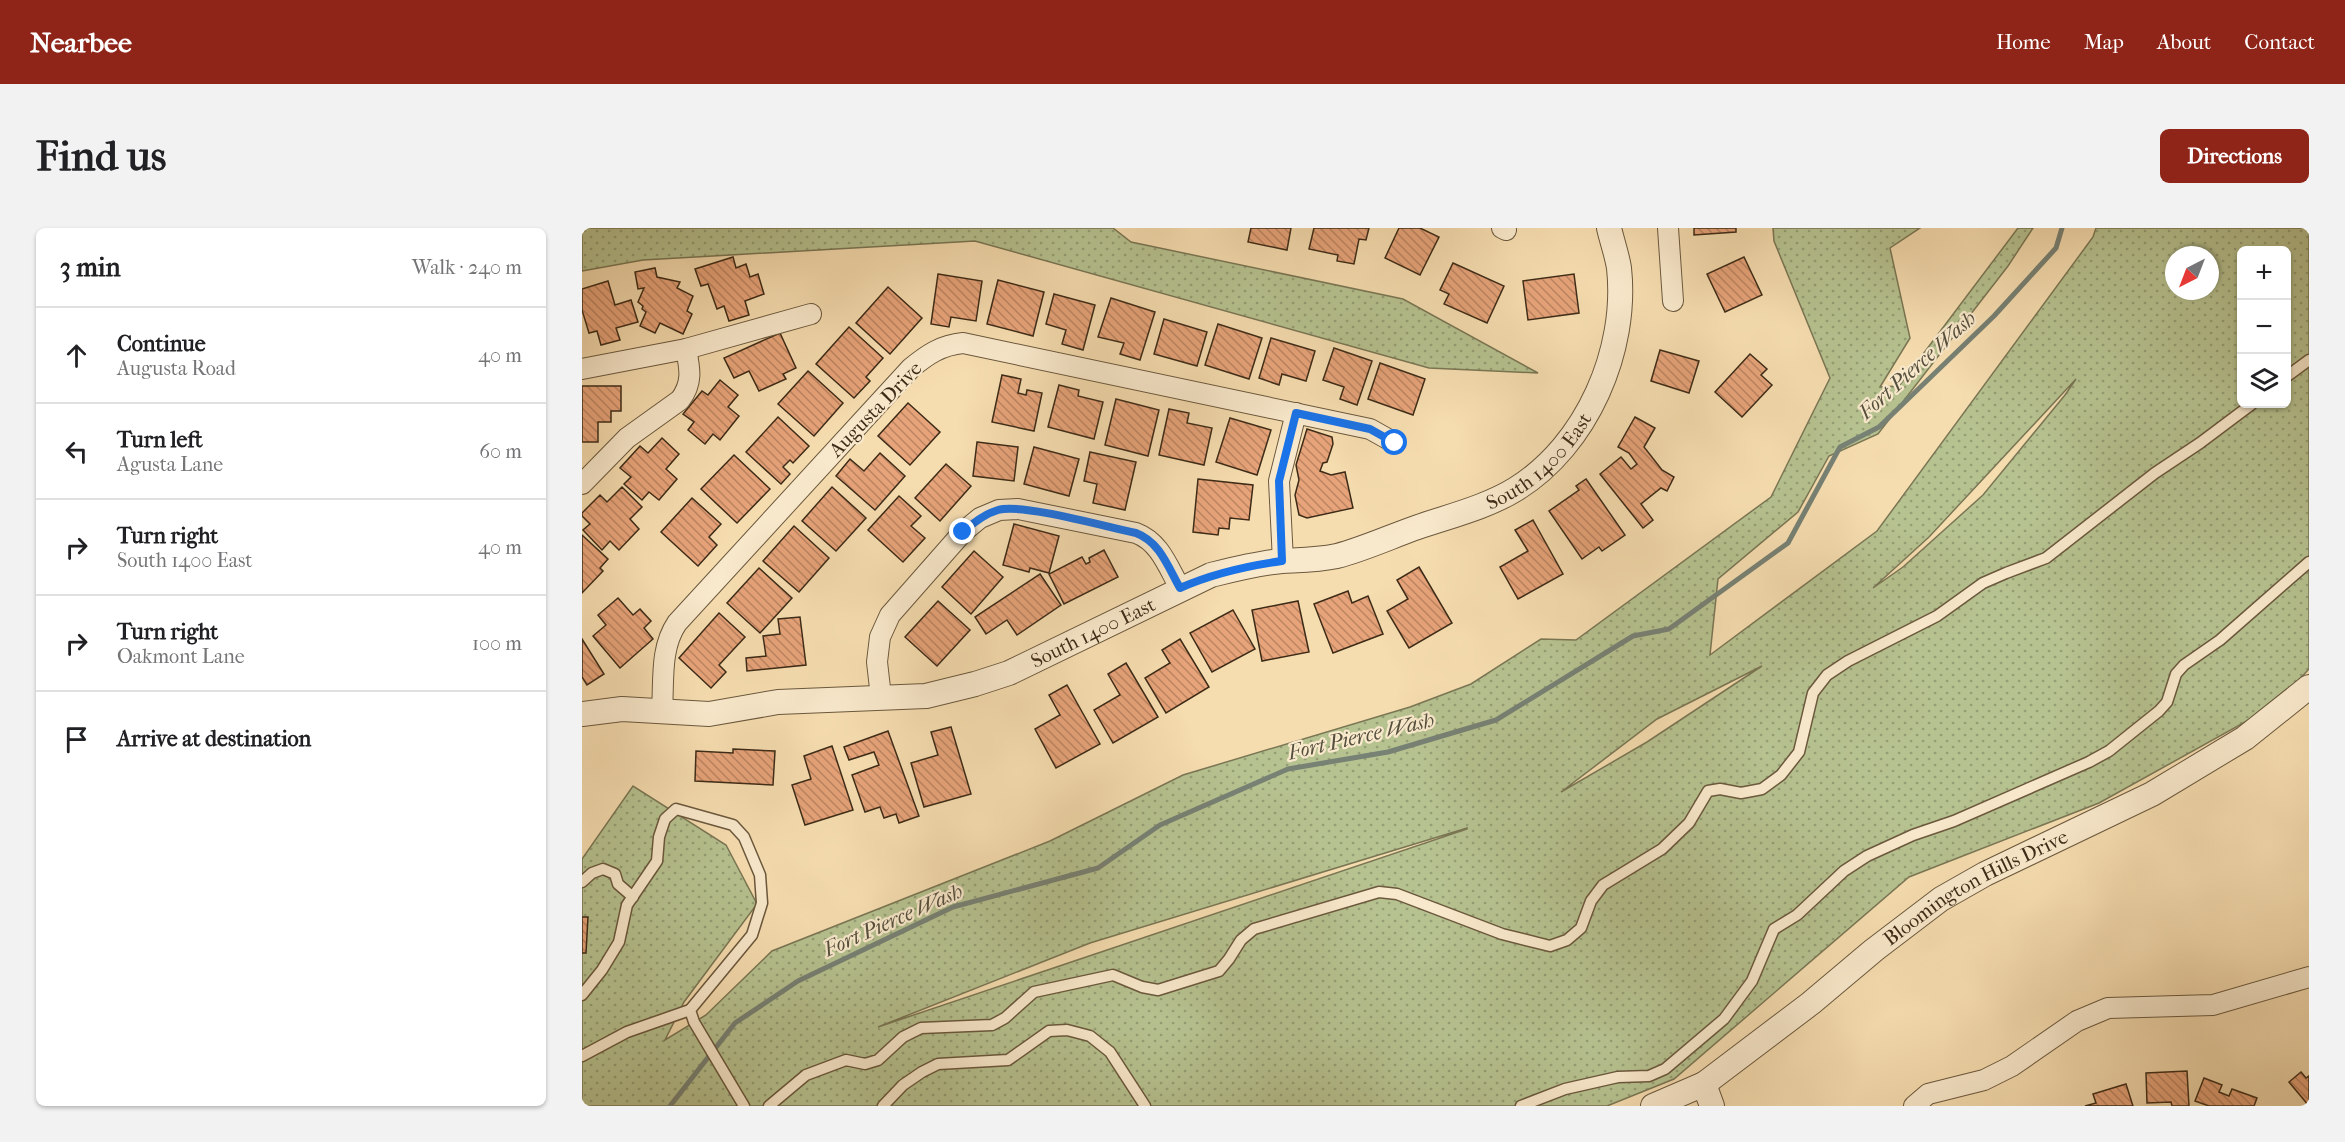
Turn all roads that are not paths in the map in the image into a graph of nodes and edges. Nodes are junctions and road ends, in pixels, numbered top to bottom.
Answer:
1 (1609, 228) edge
2 (1668, 228) edge
3 (1673, 301) dead end
4 (811, 314) dead end
5 (686, 349) junction
6 (2309, 360) edge
7 (582, 369) edge
8 (2291, 373) edge
9 (2247, 408) edge
10 (1296, 413) junction
11 (1395, 443) dead end
12 (582, 484) edge
13 (1282, 561) junction
14 (2309, 562) edge
15 (1180, 588) junction
16 (2309, 687) edge
17 (881, 697) junction
18 (662, 711) junction
19 (582, 714) edge
20 (582, 882) edge
21 (633, 897) junction
22 (2309, 977) edge
23 (582, 995) edge
24 (690, 1010) junction
25 (582, 1056) edge
26 (1708, 1095) edge
27 (744, 1106) edge
28 (769, 1106) edge
29 (883, 1106) edge
30 (1145, 1106) edge
31 (1521, 1106) edge
32 (1653, 1106) edge
33 (1914, 1106) edge

1 - 13 street, South 1400 East
2 - 3 street
4 - 5 street
5 - 7 street
5 - 12 street
6 - 8 lane
9 - 28 lane
10 - 11 street, Augusta Drive
10 - 13 street
10 - 18 street, Augusta Drive
13 - 15 street, South 1400 East
14 - 31 lane
15 - 17 street, South 1400 East
15 - 17 street
16 - 26 street, Bloomington Hills Drive
17 - 18 street, South 1400 East
18 - 19 street, South 1400 East
20 - 21 lane
21 - 23 lane
21 - 24 lane
22 - 33 street
24 - 25 lane
24 - 27 lane
26 - 32 street, Bloomington Hills Drive
29 - 30 lane

